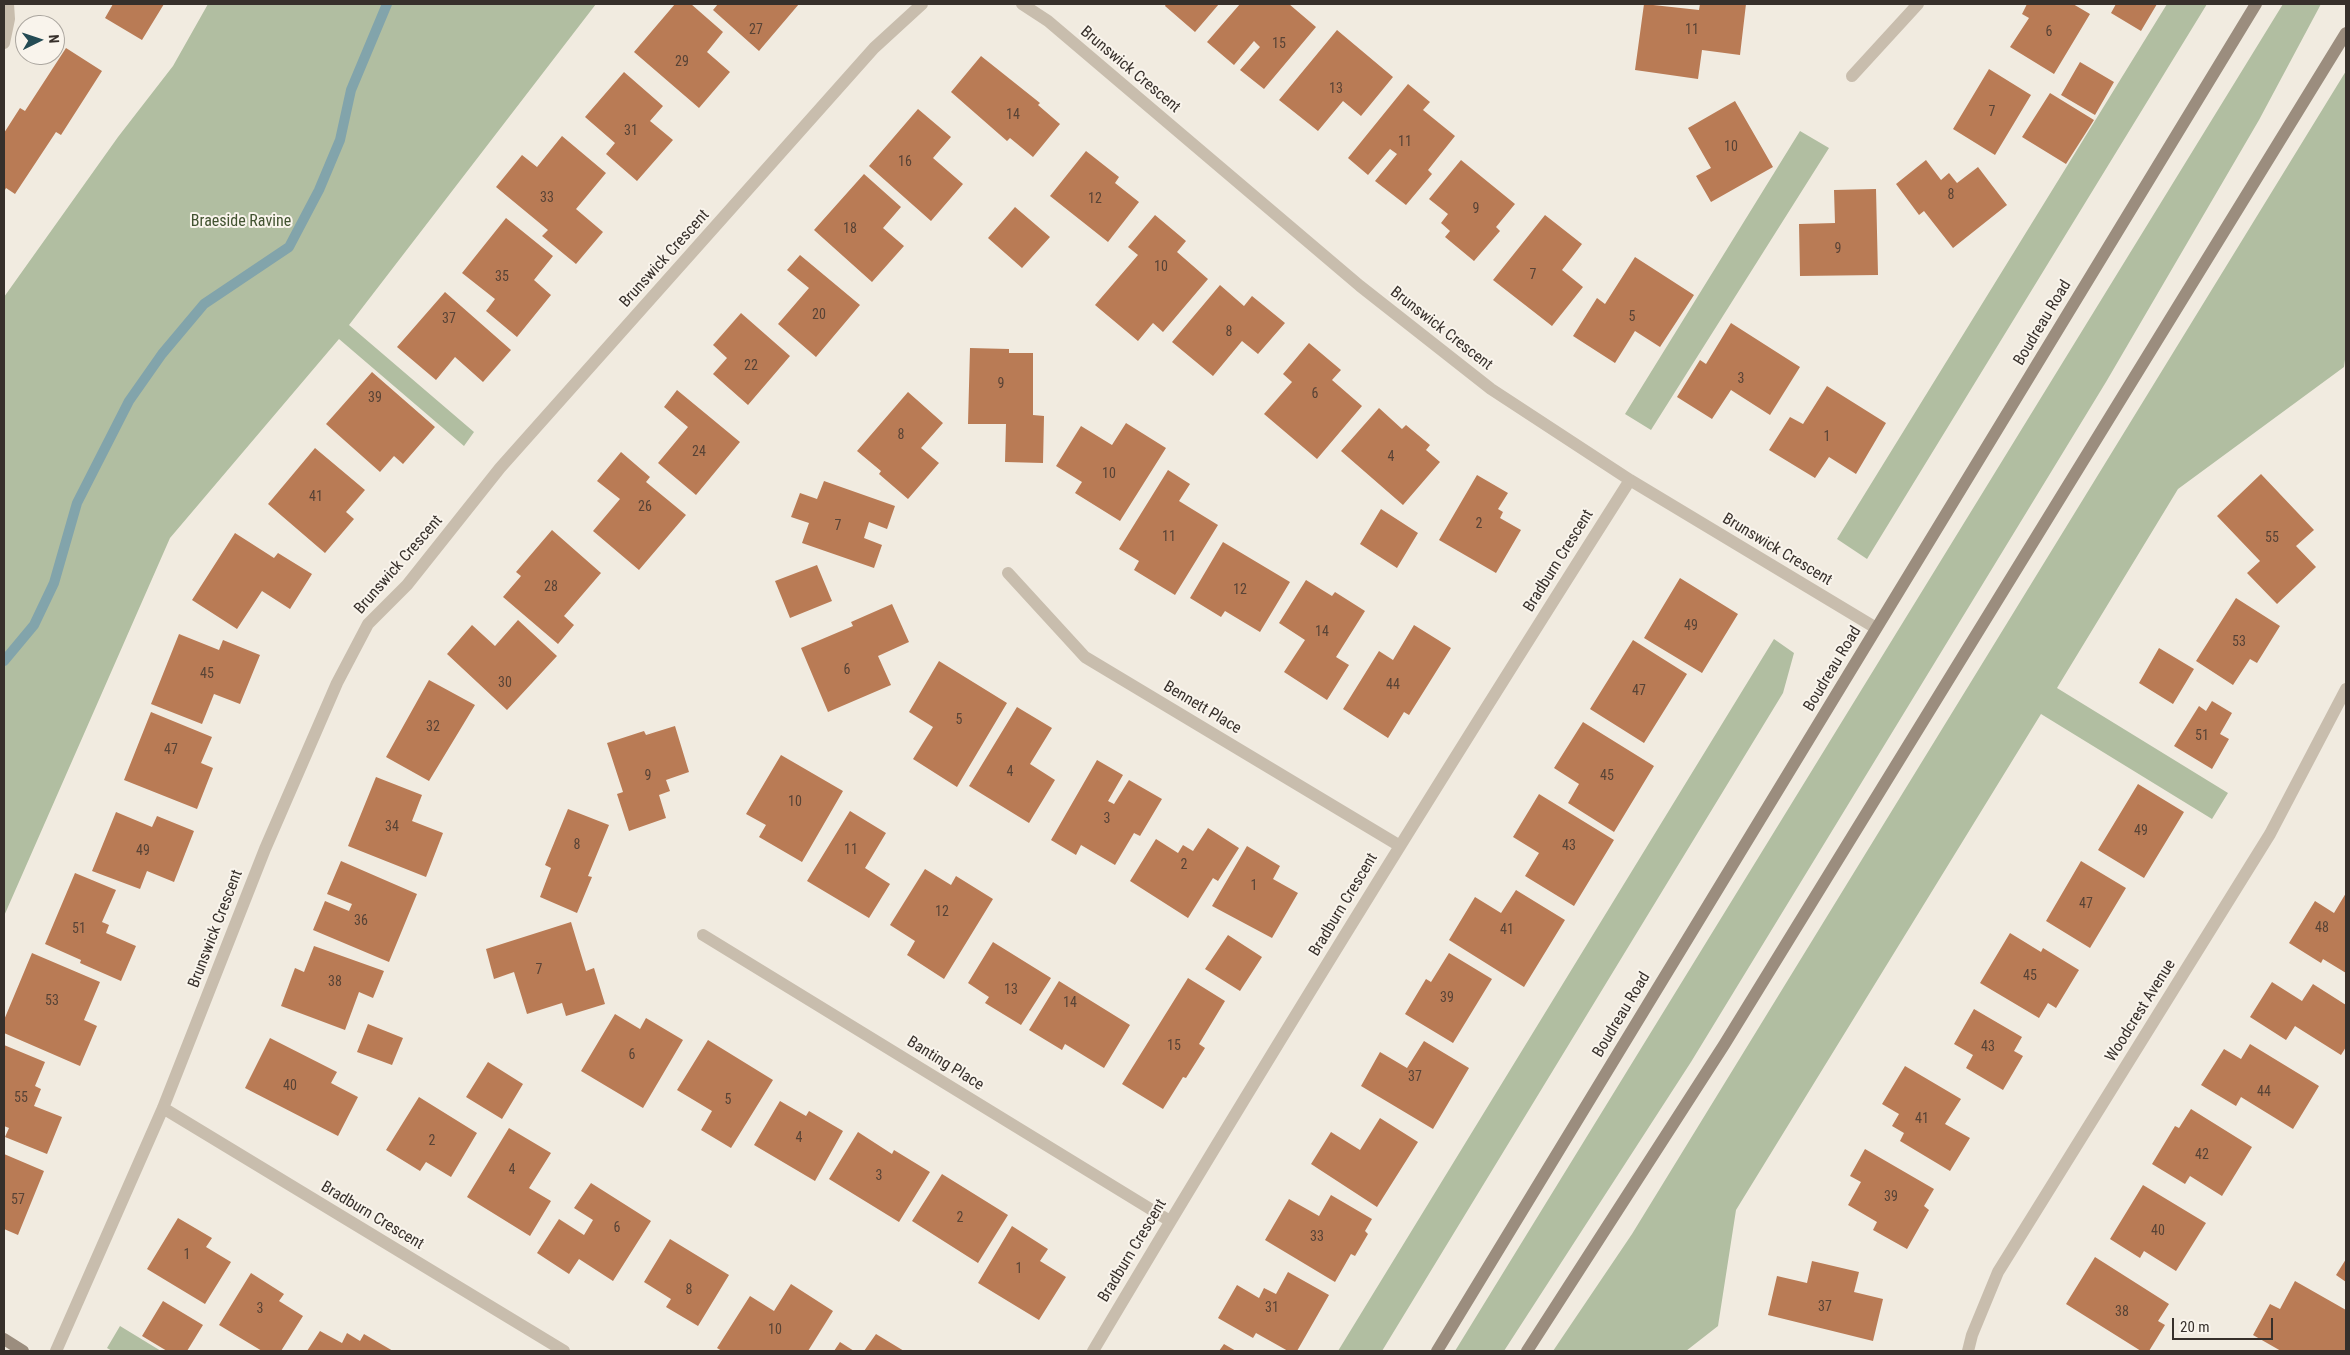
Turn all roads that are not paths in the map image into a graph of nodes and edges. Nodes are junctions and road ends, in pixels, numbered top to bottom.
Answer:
1 (8, 4) edge
2 (922, 4) edge
3 (1022, 4) edge
4 (1918, 4) edge
5 (2256, 4) edge
6 (2346, 33) edge
7 (4, 43) edge
8 (1852, 76) dead end
9 (1630, 480) junction
10 (1008, 572) dead end
11 (1876, 628) junction
12 (2346, 689) edge
13 (1400, 846) junction
14 (703, 935) dead end
15 (163, 1108) junction
16 (1170, 1221) junction
17 (4, 1339) edge
18 (23, 1351) edge
19 (56, 1351) edge
20 (564, 1351) edge
21 (1093, 1351) edge
22 (1437, 1351) edge
23 (1527, 1351) edge
24 (1968, 1351) edge

1 - 7 street
2 - 15 street, Brunswick Crescent
3 - 9 street, Brunswick Crescent
4 - 8 street
5 - 11 main road, Boudreau Road
6 - 23 main road
9 - 11 street, Brunswick Crescent
9 - 13 street, Bradburn Crescent
10 - 13 street, Bennett Place
11 - 22 main road, Boudreau Road
12 - 24 street, Woodcrest Avenue
13 - 16 street, Bradburn Crescent
14 - 16 street, Banting Place
15 - 19 street, Brunswick Crescent
15 - 20 street, Bradburn Crescent
16 - 21 street, Bradburn Crescent
17 - 18 main road

